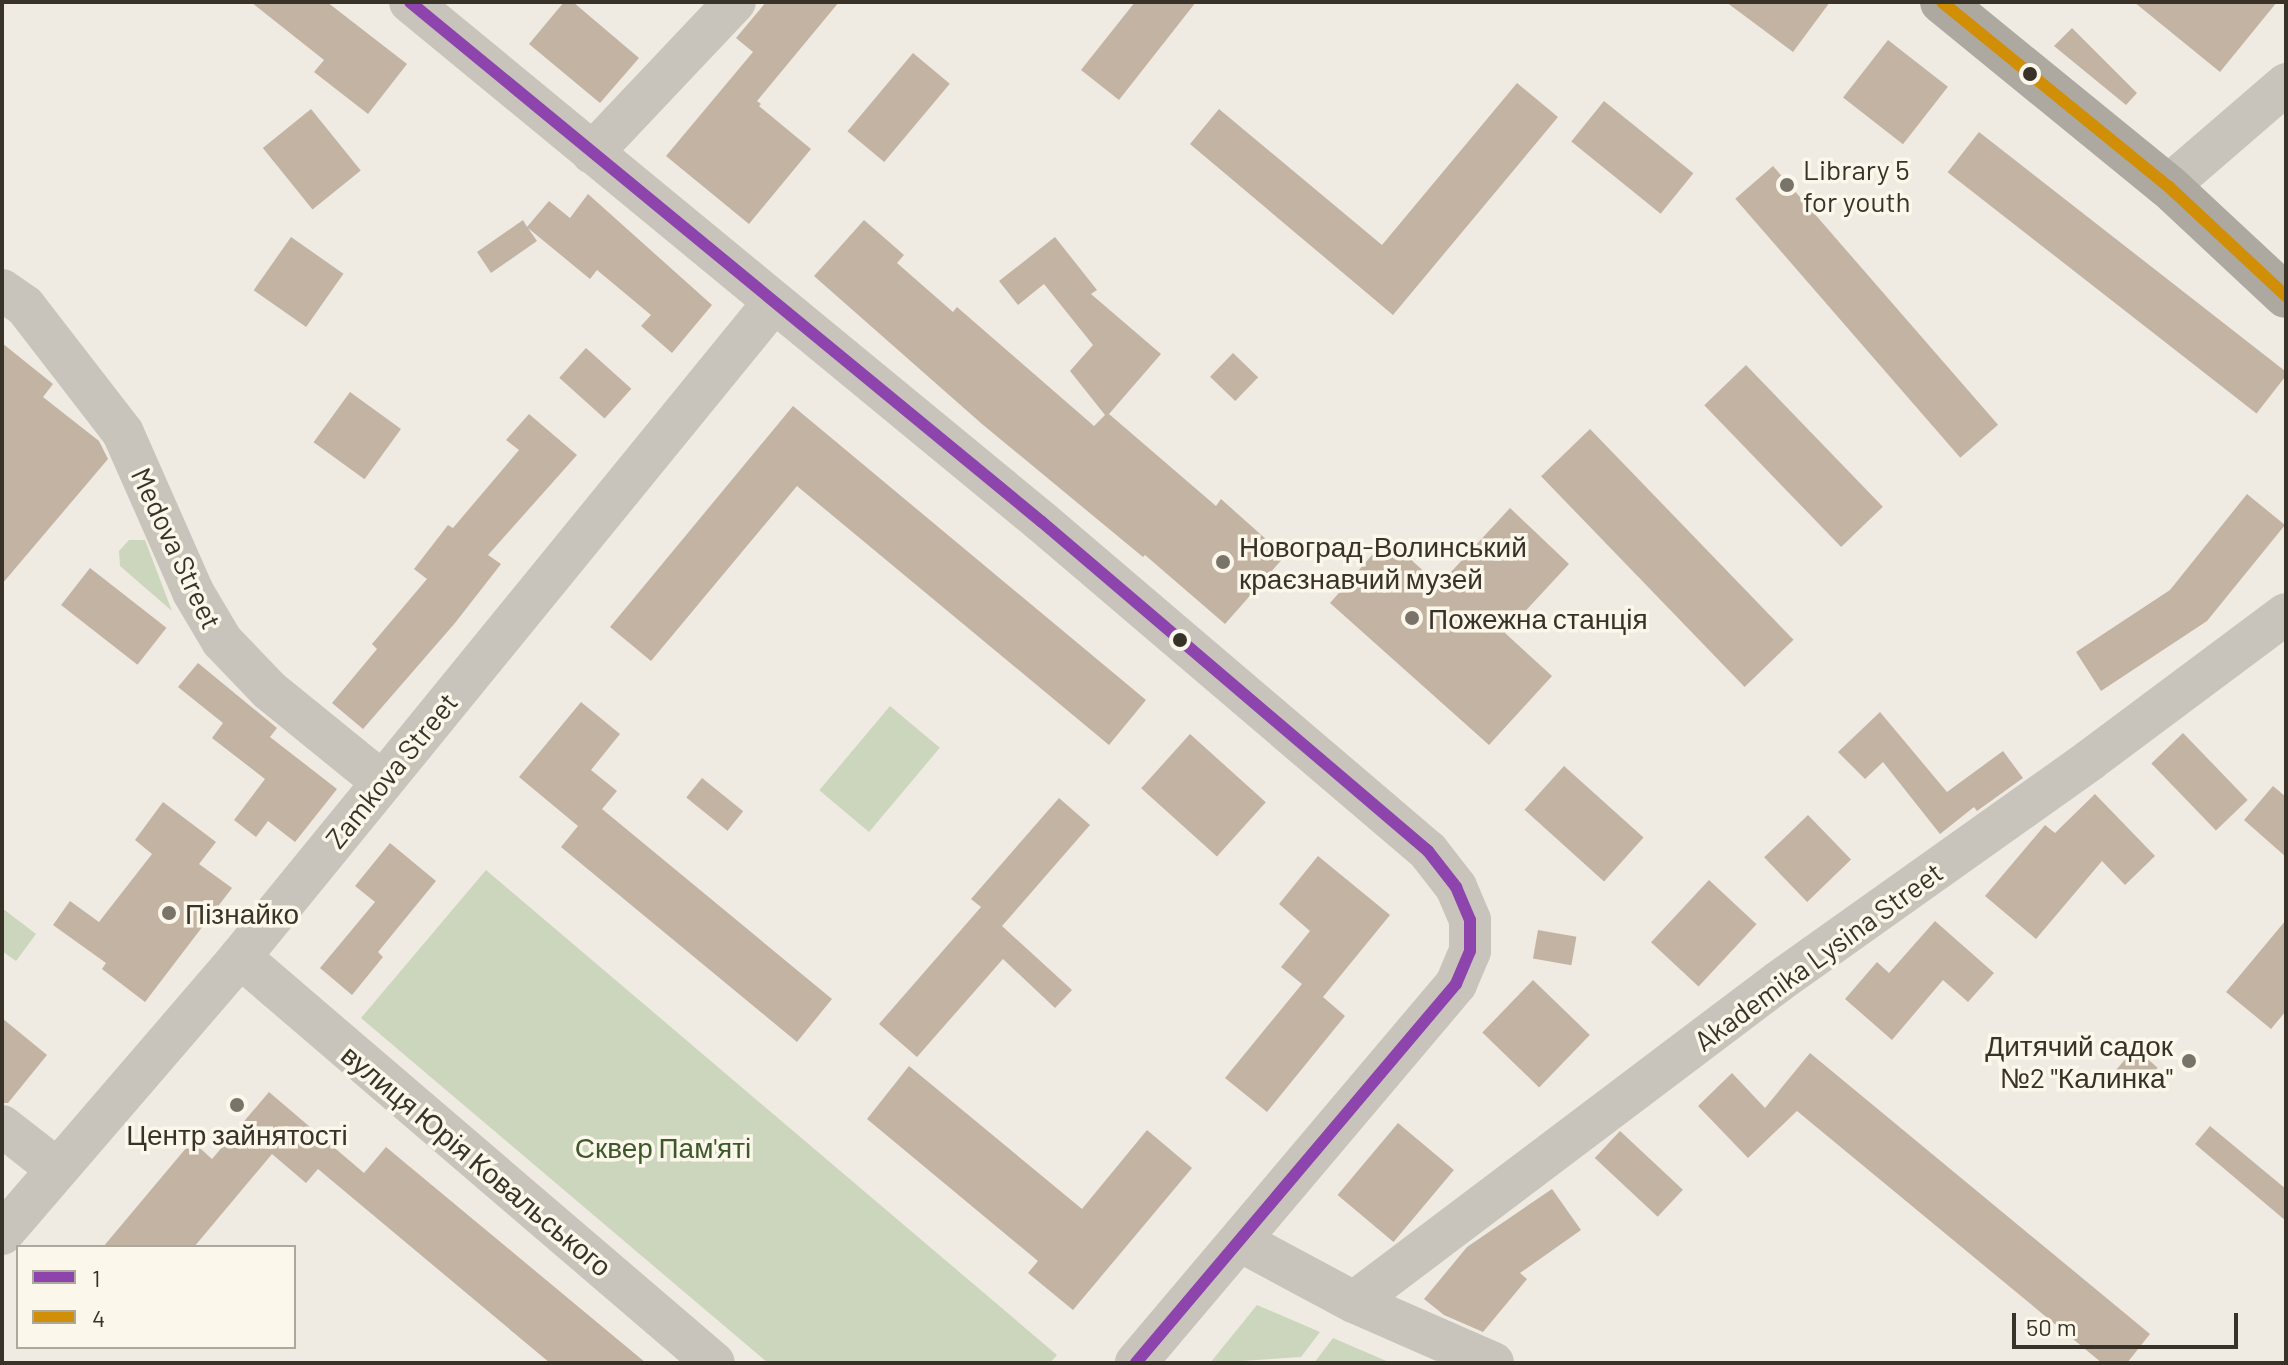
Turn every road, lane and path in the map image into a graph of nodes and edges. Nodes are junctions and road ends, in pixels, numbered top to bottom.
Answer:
1 (410, 2) edge
2 (735, 2) edge
3 (1942, 2) edge
4 (2286, 84) edge
5 (592, 153) junction
6 (2168, 186) junction
7 (2, 290) edge
8 (2286, 296) edge
9 (774, 302) junction
10 (2286, 614) edge
11 (381, 781) junction
12 (240, 957) junction
13 (2, 1126) edge
14 (57, 1169) junction
15 (2, 1234) edge
16 (1240, 1241) junction
17 (1354, 1302) junction
18 (714, 1363) edge
19 (1136, 1363) edge
20 (1493, 1363) edge

1 - 5 street
2 - 5 street
3 - 6 main road
4 - 6 street
5 - 9 street
6 - 8 main road
7 - 11 street, Medova Street
9 - 11 street, Zamkova Street
9 - 16 street
10 - 17 street, Akademika Lysina Street
11 - 12 street, Zamkova Street
12 - 14 street, Zamkova Street
12 - 18 street, вулиця Юрія Ковальського
13 - 14 street
14 - 15 street, Zamkova Street
16 - 17 street
16 - 19 street
17 - 20 street

